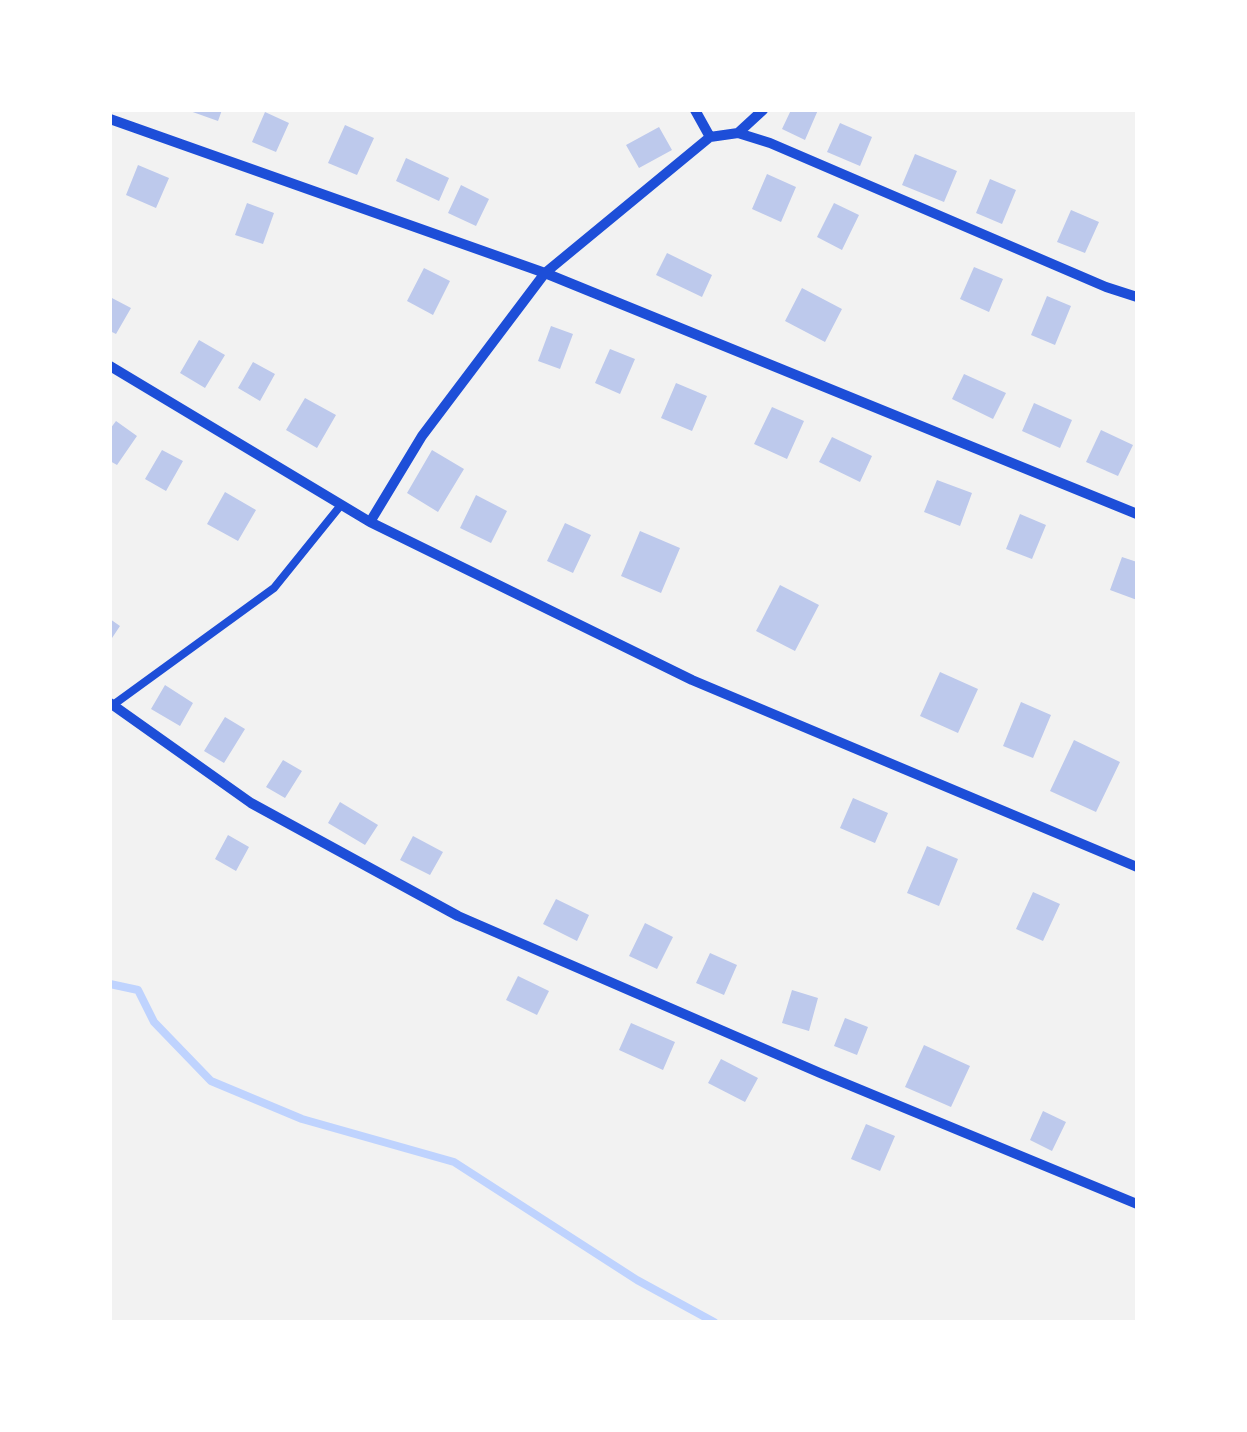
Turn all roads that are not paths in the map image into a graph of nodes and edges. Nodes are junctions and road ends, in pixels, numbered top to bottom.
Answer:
1 (694, 110) edge
2 (763, 110) edge
3 (110, 118) edge
4 (738, 133) junction
5 (710, 137) junction
6 (544, 272) junction
7 (1137, 297) edge
8 (110, 366) edge
9 (341, 505) junction
10 (1137, 514) edge
11 (370, 522) junction
12 (111, 704) edge
13 (1137, 867) edge
14 (1137, 1204) edge

1 - 5 street
2 - 4 street
3 - 6 street
4 - 5 street
4 - 7 street
5 - 6 street
6 - 10 street
6 - 11 street
8 - 9 street
9 - 11 street
9 - 12 lane
11 - 13 street
12 - 14 street

